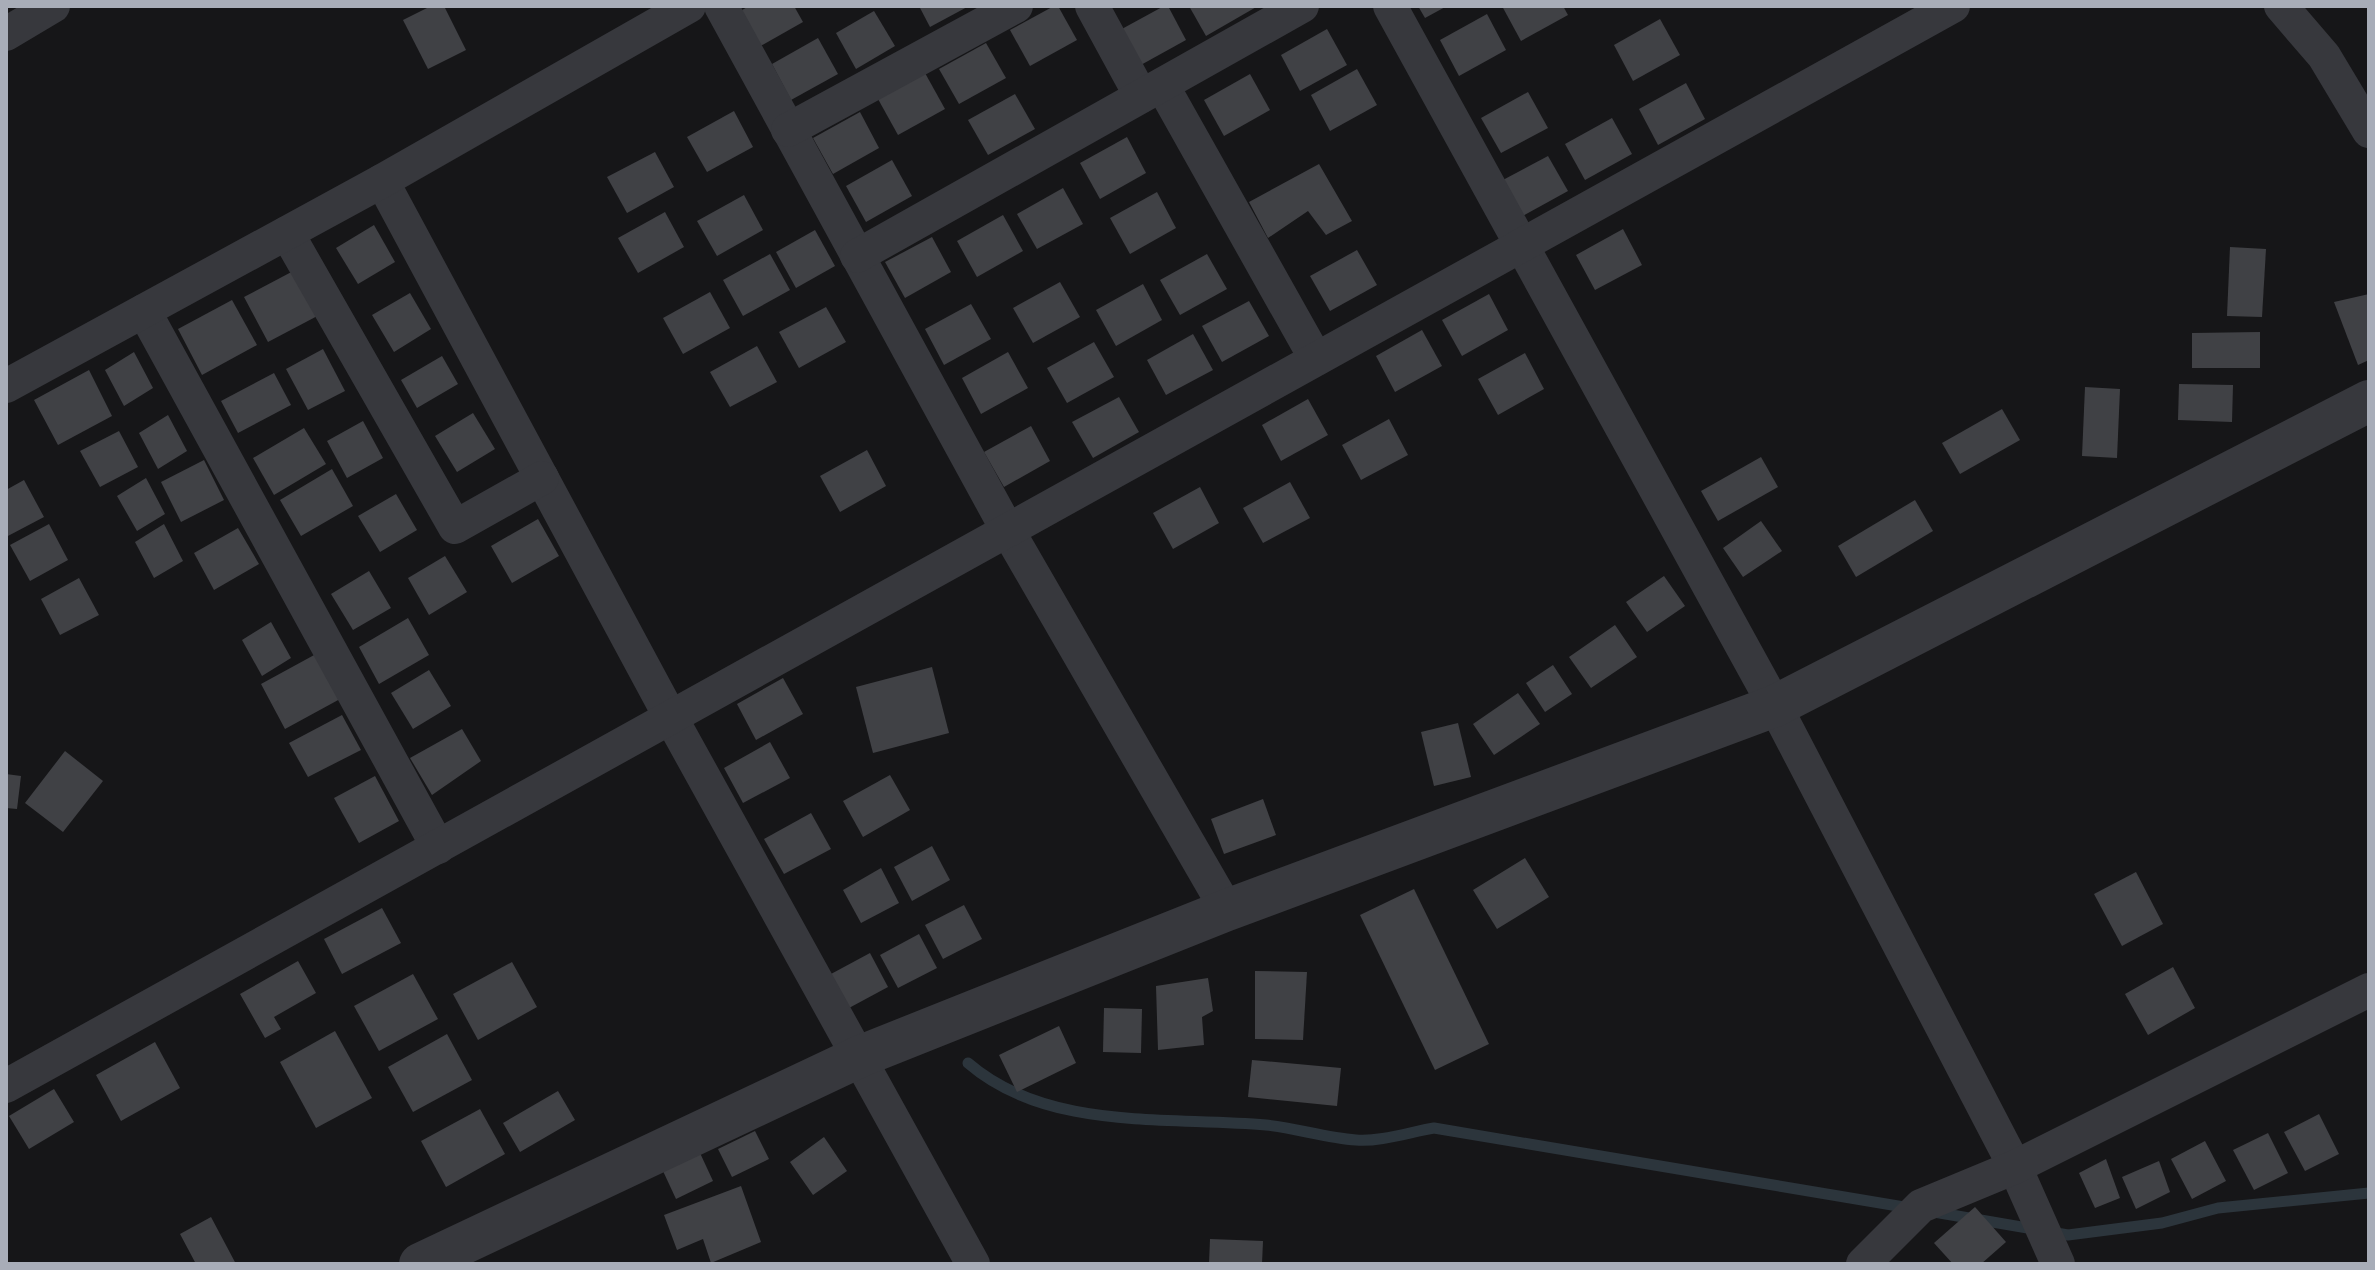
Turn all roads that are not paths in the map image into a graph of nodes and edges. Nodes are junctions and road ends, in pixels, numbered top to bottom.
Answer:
1 (53, 6) edge
2 (689, 6) edge
3 (721, 6) edge
4 (1016, 6) edge
5 (1092, 6) edge
6 (1302, 6) edge
7 (1390, 6) edge
8 (1953, 6) edge
9 (2281, 6) edge
10 (6, 34) edge
11 (1152, 90) junction
12 (788, 130) junction
13 (2369, 131) edge
14 (382, 181) junction
15 (287, 233) junction
16 (1521, 242) junction
17 (857, 256) junction
18 (144, 311) junction
19 (1316, 359) junction
20 (6, 386) edge
21 (2369, 401) edge
22 (542, 478) junction
23 (1008, 531) junction
24 (1775, 706) junction
25 (671, 718) junction
26 (438, 847) junction
27 (1227, 910) junction
28 (2369, 990) edge
29 (861, 1056) junction
30 (6, 1086) edge
31 (2015, 1167) junction
32 (420, 1264) edge
33 (973, 1264) edge
34 (1863, 1264) edge
35 (2058, 1264) edge

1 - 10 street
2 - 14 street
3 - 12 street
4 - 12 street
5 - 11 street
6 - 11 street
7 - 16 street
8 - 16 street
9 - 13 street
11 - 17 street
11 - 19 street
12 - 17 street
14 - 15 street
14 - 22 street
15 - 18 street
15 - 22 street
16 - 19 street
16 - 24 street
17 - 23 street
18 - 20 street
18 - 26 street
19 - 23 street
21 - 24 street
22 - 25 street
23 - 25 street
23 - 27 street
24 - 27 street
24 - 31 street
25 - 26 street
25 - 29 street
26 - 30 street
27 - 29 street
28 - 31 street
29 - 32 street
29 - 33 street
31 - 34 street
31 - 35 street

